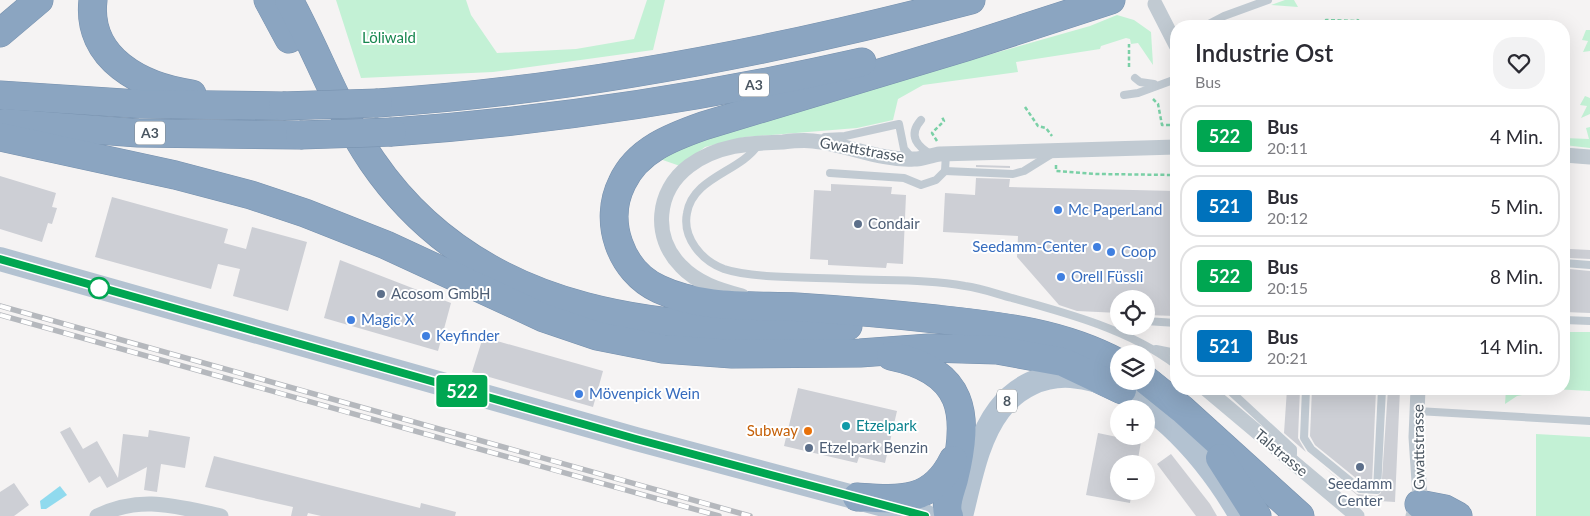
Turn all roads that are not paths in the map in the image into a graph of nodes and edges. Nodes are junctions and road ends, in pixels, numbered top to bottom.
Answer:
1 (40, 0) edge
2 (93, 0) edge
3 (268, 0) edge
4 (289, 0) edge
5 (971, 0) edge
6 (1110, 0) edge
7 (1268, 0) edge
8 (1155, 4) dead end
9 (1216, 20) edge
10 (0, 33) edge
11 (1170, 33) edge
12 (1135, 78) dead end
13 (1170, 80) edge
14 (1156, 84) junction
15 (0, 95) edge
16 (1124, 95) dead end
17 (282, 106) junction
18 (921, 120) dead end
19 (0, 122) edge
20 (0, 137) edge
21 (814, 140) junction
22 (759, 143) junction
23 (1170, 148) edge
24 (940, 154) junction
25 (1570, 155) edge
26 (1056, 156) junction
27 (1590, 157) edge
28 (914, 159) junction
29 (945, 171) junction
30 (830, 173) dead end
31 (0, 259) edge
32 (1570, 263) edge
33 (1590, 265) edge
34 (515, 305) junction
35 (792, 307) junction
36 (1570, 320) edge
37 (954, 321) junction
38 (1155, 322) edge
39 (1590, 322) edge
40 (1170, 323) edge
41 (1142, 345) edge
42 (1155, 349) edge
43 (1155, 351) edge
44 (1170, 352) edge
45 (860, 353) junction
46 (1110, 359) edge
47 (1170, 361) edge
48 (1110, 384) edge
49 (1110, 386) edge
50 (1155, 387) edge
51 (1122, 390) edge
52 (1212, 395) edge
53 (1234, 395) edge
54 (1306, 395) edge
55 (1382, 395) edge
56 (1418, 395) edge
57 (1182, 409) junction
58 (1417, 411) junction
59 (1590, 421) edge
60 (962, 438) junction
61 (1289, 460) junction
62 (857, 497) junction
63 (1416, 510) edge
64 (97, 516) edge
65 (221, 516) edge
66 (926, 516) edge
67 (949, 516) edge
68 (961, 516) edge
69 (1241, 516) edge
70 (1257, 516) edge
71 (1300, 516) edge
72 (1357, 516) edge
73 (1458, 516) edge

1 - 10 highway
2 - 17 highway
3 - 34 highway
4 - 37 highway
5 - 17 highway, A3, bridge
6 - 19 highway, A3, bridge
6 - 35 highway
7 - 9 lane
8 - 11 street
12 - 14 lane
13 - 14 lane
14 - 16 lane
15 - 17 highway, A3
18 - 24 lane, Gwattstrasse
20 - 34 highway
21 - 22 street, Gwattstrasse
21 - 28 street, Gwattstrasse
21 - 28 lane, Gwattstrasse
22 - 35 street, Gwattstrasse
22 - 41 lane
23 - 26 street, Gwattstrasse
24 - 26 street, Gwattstrasse
24 - 28 street, Gwattstrasse
24 - 29 lane
25 - 27 street
26 - 29 lane
29 - 30 lane
31 - 62 main road
32 - 33 lane
34 - 45 highway
35 - 37 highway
36 - 39 lane
37 - 46 highway
38 - 40 lane
42 - 44 lane
43 - 47 lane
45 - 48 highway
45 - 60 highway
49 - 68 main road, 8
50 - 57 highway
51 - 69 main road, 8
52 - 61 street, Talstrasse
53 - 61 lane
54 - 55 lane
56 - 58 street, Gwattstrasse
57 - 70 highway
57 - 71 highway
58 - 59 lane
58 - 63 street, Gwattstrasse
60 - 62 highway
60 - 67 highway
61 - 72 street, Talstrasse
62 - 66 main road
63 - 73 highway
64 - 65 street

